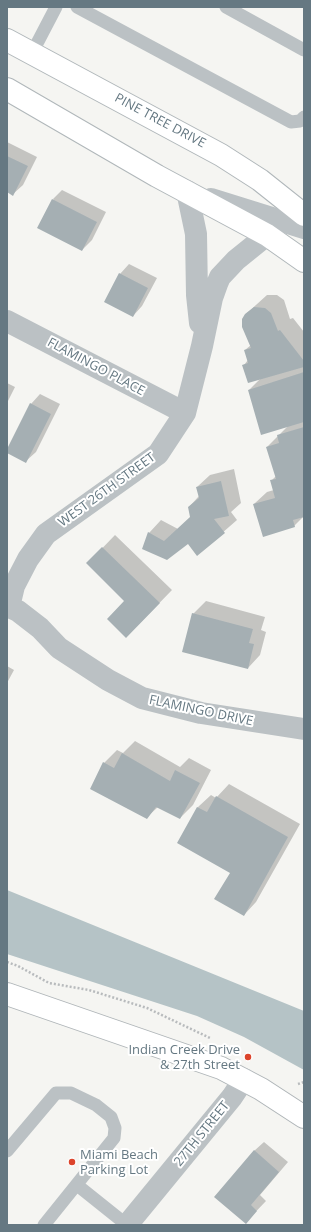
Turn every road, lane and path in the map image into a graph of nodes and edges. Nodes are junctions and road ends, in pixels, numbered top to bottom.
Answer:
1 (56, 7) edge
2 (76, 7) edge
3 (226, 7) edge
4 (7, 40) edge
5 (304, 50) edge
6 (32, 53) junction
7 (7, 89) edge
8 (304, 117) edge
9 (187, 192) junction
10 (304, 215) edge
11 (304, 228) edge
12 (267, 234) junction
13 (304, 261) edge
14 (7, 321) edge
15 (202, 346) junction
16 (185, 413) junction
17 (8, 606) edge
18 (304, 729) edge
19 (7, 962) edge
20 (7, 994) edge
21 (212, 1039) dead end
22 (244, 1079) junction
23 (304, 1082) edge
24 (298, 1084) dead end
25 (304, 1117) edge
26 (7, 1151) edge
27 (77, 1185) junction
28 (44, 1225) edge
29 (127, 1225) edge

1 - 6 lane
2 - 8 lane
3 - 5 lane
4 - 6 main road, PINE TREE DRIVE
6 - 10 main road, PINE TREE DRIVE
7 - 9 main road
9 - 11 street
9 - 12 main road
9 - 15 street, WEST 26TH STREET
12 - 13 main road
12 - 15 street, WEST 26TH STREET
14 - 16 street, FLAMINGO PLACE
15 - 16 street, WEST 26TH STREET
16 - 17 street, WEST 26TH STREET
17 - 18 street, FLAMINGO DRIVE
19 - 21 path
20 - 22 main road
22 - 25 main road
22 - 29 street, 27TH STREET
23 - 24 path
26 - 27 lane
27 - 28 lane
27 - 29 lane

